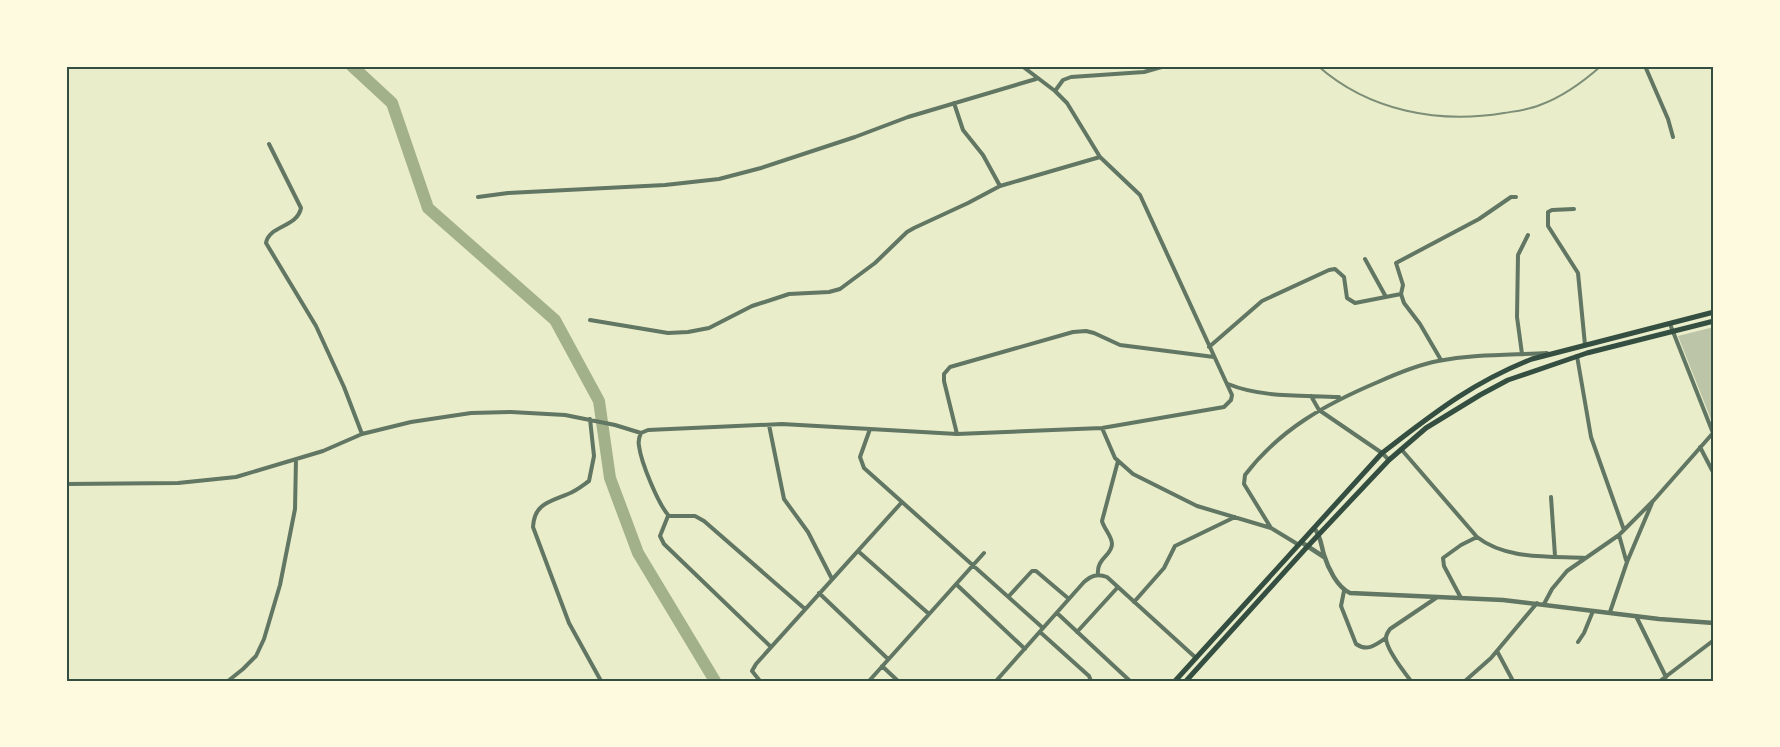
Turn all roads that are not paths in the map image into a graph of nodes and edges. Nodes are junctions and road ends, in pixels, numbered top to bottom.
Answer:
1 (1022, 66) edge
2 (1165, 66) edge
3 (1645, 66) edge
4 (1711, 66) edge
5 (1714, 70) edge
6 (1036, 78) junction
7 (1055, 91) junction
8 (954, 103) junction
9 (1673, 136) dead end
10 (269, 144) dead end
11 (1100, 157) junction
12 (1000, 186) junction
13 (477, 197) dead end
14 (1516, 197) dead end
15 (1574, 209) dead end
16 (1528, 235) dead end
17 (1365, 259) dead end
18 (1401, 294) junction
19 (1386, 297) junction
20 (1714, 312) edge
21 (590, 320) dead end
22 (1714, 321) edge
23 (1670, 324) junction
24 (1672, 332) junction
25 (1585, 345) junction
26 (1209, 347) junction
27 (1551, 353) junction
28 (1522, 354) junction
29 (1577, 356) junction
30 (1214, 357) junction
31 (1441, 360) junction
32 (1228, 383) junction
33 (1311, 396) junction
34 (1341, 397) junction
35 (1319, 410) junction
36 (590, 419) junction
37 (769, 425) junction
38 (1102, 428) junction
39 (870, 429) junction
40 (641, 433) junction
41 (362, 434) junction
42 (957, 434) junction
43 (1700, 447) junction
44 (1401, 448) junction
45 (1382, 453) junction
46 (296, 459) junction
47 (1389, 460) junction
48 (1118, 461) junction
49 (1714, 474) edge
50 (66, 484) edge
51 (1551, 497) dead end
52 (1654, 500) junction
53 (902, 502) junction
54 (669, 516) junction
55 (1235, 517) junction
56 (1271, 528) junction
57 (1314, 528) junction
58 (1624, 530) junction
59 (1319, 534) junction
60 (1618, 535) junction
61 (1477, 537) junction
62 (1300, 543) junction
63 (1307, 546) junction
64 (858, 550) junction
65 (984, 553) dead end
66 (1555, 556) junction
67 (1324, 557) junction
68 (1586, 558) junction
69 (1627, 562) junction
70 (974, 564) junction
71 (1098, 575) junction
72 (832, 579) junction
73 (956, 584) junction
74 (1118, 587) junction
75 (1344, 591) junction
76 (819, 593) junction
77 (1009, 596) junction
78 (1436, 598) junction
79 (1461, 598) junction
80 (1069, 599) junction
81 (1134, 602) junction
82 (1537, 603) junction
83 (1545, 604) junction
84 (805, 609) junction
85 (1593, 610) junction
86 (1610, 612) junction
87 (929, 614) junction
88 (1056, 614) junction
89 (1636, 616) junction
90 (1714, 623) edge
91 (1041, 630) junction
92 (1077, 632) junction
93 (1386, 638) junction
94 (1714, 640) edge
95 (1578, 642) dead end
96 (771, 647) junction
97 (1025, 649) junction
98 (1497, 651) junction
99 (1196, 658) junction
100 (888, 659) junction
101 (882, 666) junction
102 (1666, 677) junction
103 (228, 681) edge
104 (601, 681) edge
105 (760, 681) edge
106 (868, 681) edge
107 (898, 681) edge
108 (996, 681) edge
109 (1091, 681) edge
110 (1130, 681) edge
111 (1175, 681) edge
112 (1186, 681) edge
113 (1411, 681) edge
114 (1465, 681) edge
115 (1513, 681) edge
116 (1660, 681) edge

1 - 6 street
2 - 7 street
3 - 9 street
4 - 5 street
6 - 7 street
6 - 8 street
7 - 11 street
8 - 12 street
8 - 13 street
10 - 41 street
11 - 12 street
11 - 26 street
12 - 21 street
14 - 18 street
15 - 25 street
16 - 28 street
17 - 19 street
18 - 19 street
18 - 31 street
19 - 26 street
20 - 23 main road
22 - 24 main road
23 - 24 street
23 - 25 main road
24 - 29 main road
24 - 43 street
25 - 27 main road
26 - 30 street
27 - 28 street
27 - 45 main road
28 - 31 street
29 - 44 main road
29 - 58 street
30 - 32 street
30 - 42 street
31 - 34 street
32 - 33 street
32 - 38 street
33 - 34 street
33 - 35 street
34 - 35 street
35 - 45 street
35 - 56 street
36 - 40 street
36 - 41 street
36 - 104 street
37 - 39 street
37 - 40 street
37 - 72 street
38 - 42 street
38 - 48 street
39 - 42 street
39 - 53 street
40 - 54 street
41 - 46 street
43 - 49 street
43 - 52 street
44 - 47 main road
44 - 61 street
45 - 47 street
45 - 57 main road
46 - 50 street
46 - 103 street
47 - 59 main road
48 - 55 street
48 - 71 street
51 - 66 street
52 - 58 street
52 - 69 street
53 - 64 street
53 - 70 street
54 - 84 street
54 - 96 street
55 - 56 street
55 - 81 street
56 - 62 street
57 - 59 street
57 - 62 main road
58 - 60 street
59 - 63 main road
59 - 67 street
60 - 68 street
60 - 69 street
61 - 66 street
61 - 79 street
62 - 63 street
62 - 99 main road
63 - 67 street
63 - 112 main road
64 - 72 street
64 - 87 street
65 - 70 street
66 - 68 street
67 - 75 street
68 - 83 street
69 - 86 street
70 - 73 street
70 - 77 street
71 - 74 street
71 - 80 street
72 - 76 street
73 - 87 street
73 - 97 street
74 - 81 street
74 - 92 street
75 - 78 street
75 - 93 street
76 - 84 street
76 - 100 street
77 - 80 street
77 - 91 street
78 - 79 street
78 - 93 street
79 - 82 street
80 - 88 street
81 - 99 street
82 - 83 street
82 - 98 street
83 - 85 street
84 - 96 street
85 - 86 street
85 - 95 street
86 - 89 street
87 - 100 street
88 - 91 street
88 - 92 street
89 - 90 street
89 - 102 street
91 - 97 street
91 - 109 street
92 - 110 street
93 - 113 street
94 - 102 street
96 - 105 street
97 - 108 street
98 - 114 street
98 - 115 street
99 - 111 main road
100 - 101 street
101 - 106 street
101 - 107 street
102 - 116 street

